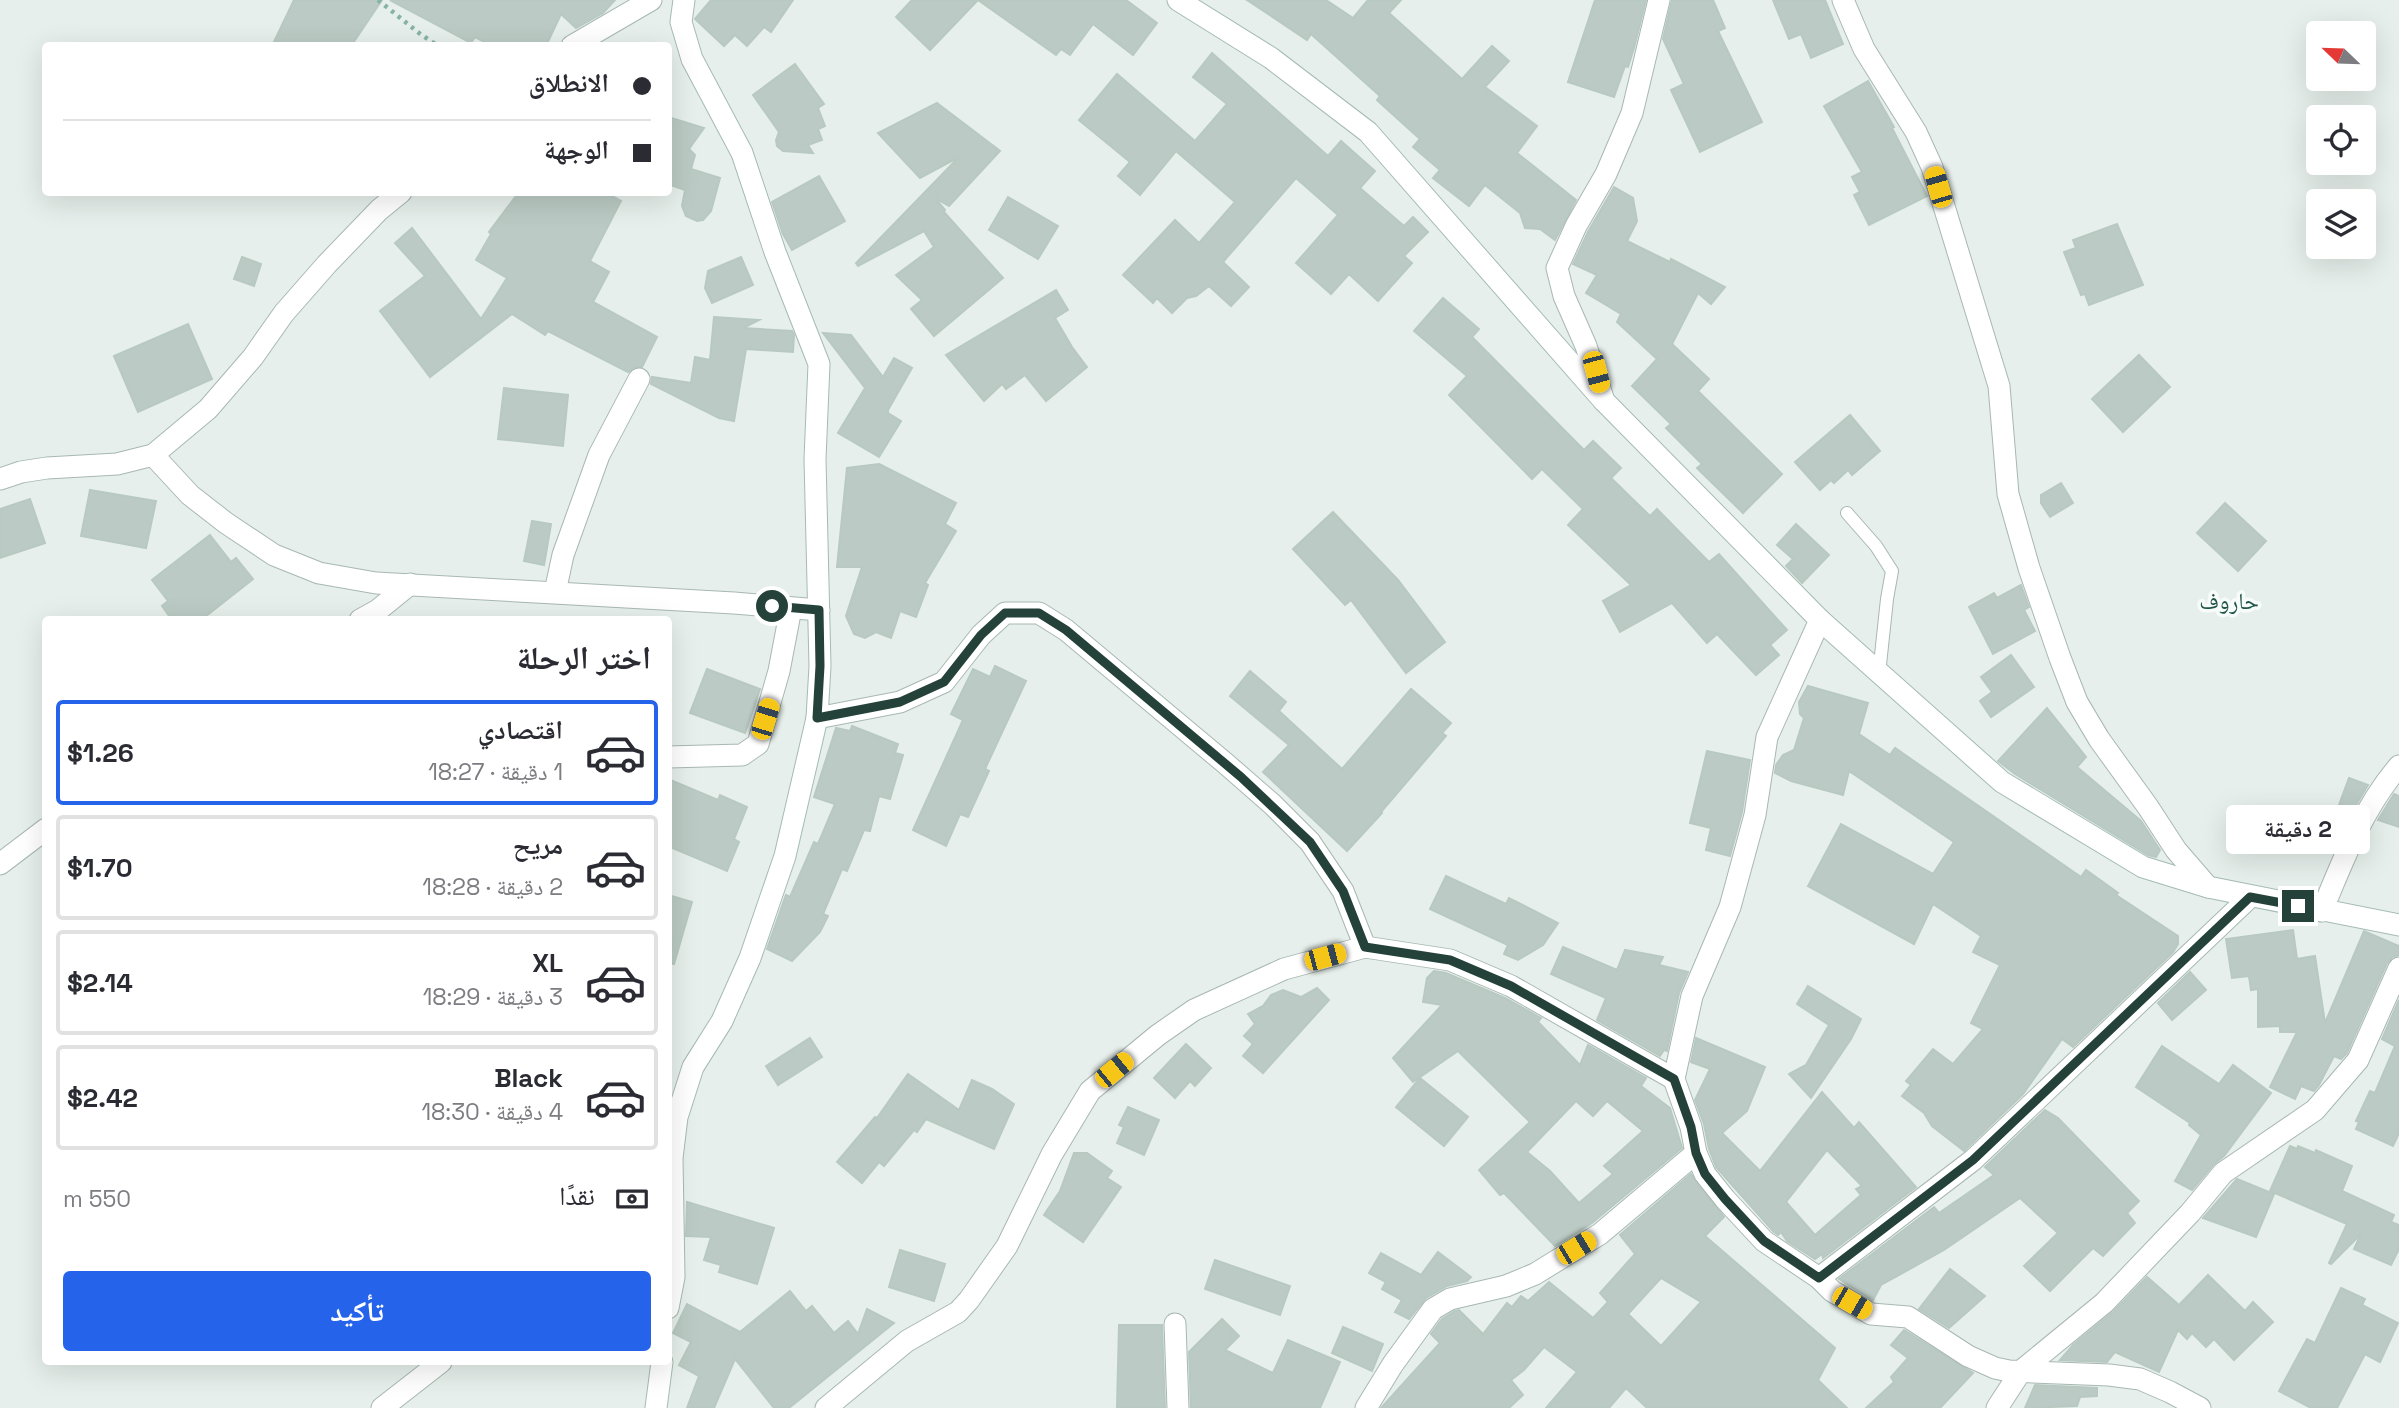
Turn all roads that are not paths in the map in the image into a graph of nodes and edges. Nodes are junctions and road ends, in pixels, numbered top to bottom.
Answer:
1 (651, 0) edge
2 (684, 0) edge
3 (1178, 0) edge
4 (1658, 0) edge
5 (1843, 0) edge
6 (579, 42) edge
7 (396, 196) edge
8 (639, 379) dead end
9 (1604, 401) junction
10 (153, 455) junction
11 (0, 479) edge
12 (1847, 513) dead end
13 (410, 584) junction
14 (555, 592) junction
15 (791, 608) junction
16 (819, 610) junction
17 (367, 616) edge
18 (1820, 620) junction
19 (1880, 674) junction
20 (817, 718) junction
21 (672, 757) edge
22 (2399, 766) edge
23 (42, 832) edge
24 (0, 864) edge
25 (2208, 887) junction
26 (2250, 897) junction
27 (2322, 911) junction
28 (2399, 925) edge
29 (1365, 947) junction
30 (2399, 968) edge
31 (1674, 1079) junction
32 (673, 1117) edge
33 (1696, 1153) junction
34 (672, 1158) edge
35 (1819, 1278) junction
36 (1175, 1324) dead end
37 (437, 1365) edge
38 (662, 1365) edge
39 (2021, 1371) junction
40 (382, 1408) edge
41 (656, 1408) edge
42 (826, 1408) edge
43 (1178, 1408) edge
44 (1367, 1408) edge
45 (1997, 1408) edge
46 (2200, 1408) edge

1 - 6 street
2 - 16 street
3 - 9 street
4 - 9 street
5 - 25 street
7 - 10 street
8 - 14 street
9 - 18 street
10 - 11 street
10 - 13 street
12 - 19 lane
13 - 14 street
13 - 17 street
14 - 15 street
15 - 16 street
15 - 21 street
16 - 20 street
18 - 19 street
18 - 31 street
19 - 25 street
20 - 29 street
20 - 32 street
22 - 27 street
23 - 24 street
25 - 26 street
26 - 27 street
26 - 35 street
27 - 28 street
29 - 31 street
29 - 42 street
30 - 39 street
31 - 33 street
32 - 34 street
33 - 35 street
33 - 44 street
35 - 39 street
36 - 43 street
37 - 40 street
38 - 41 street
39 - 45 street
39 - 46 street

